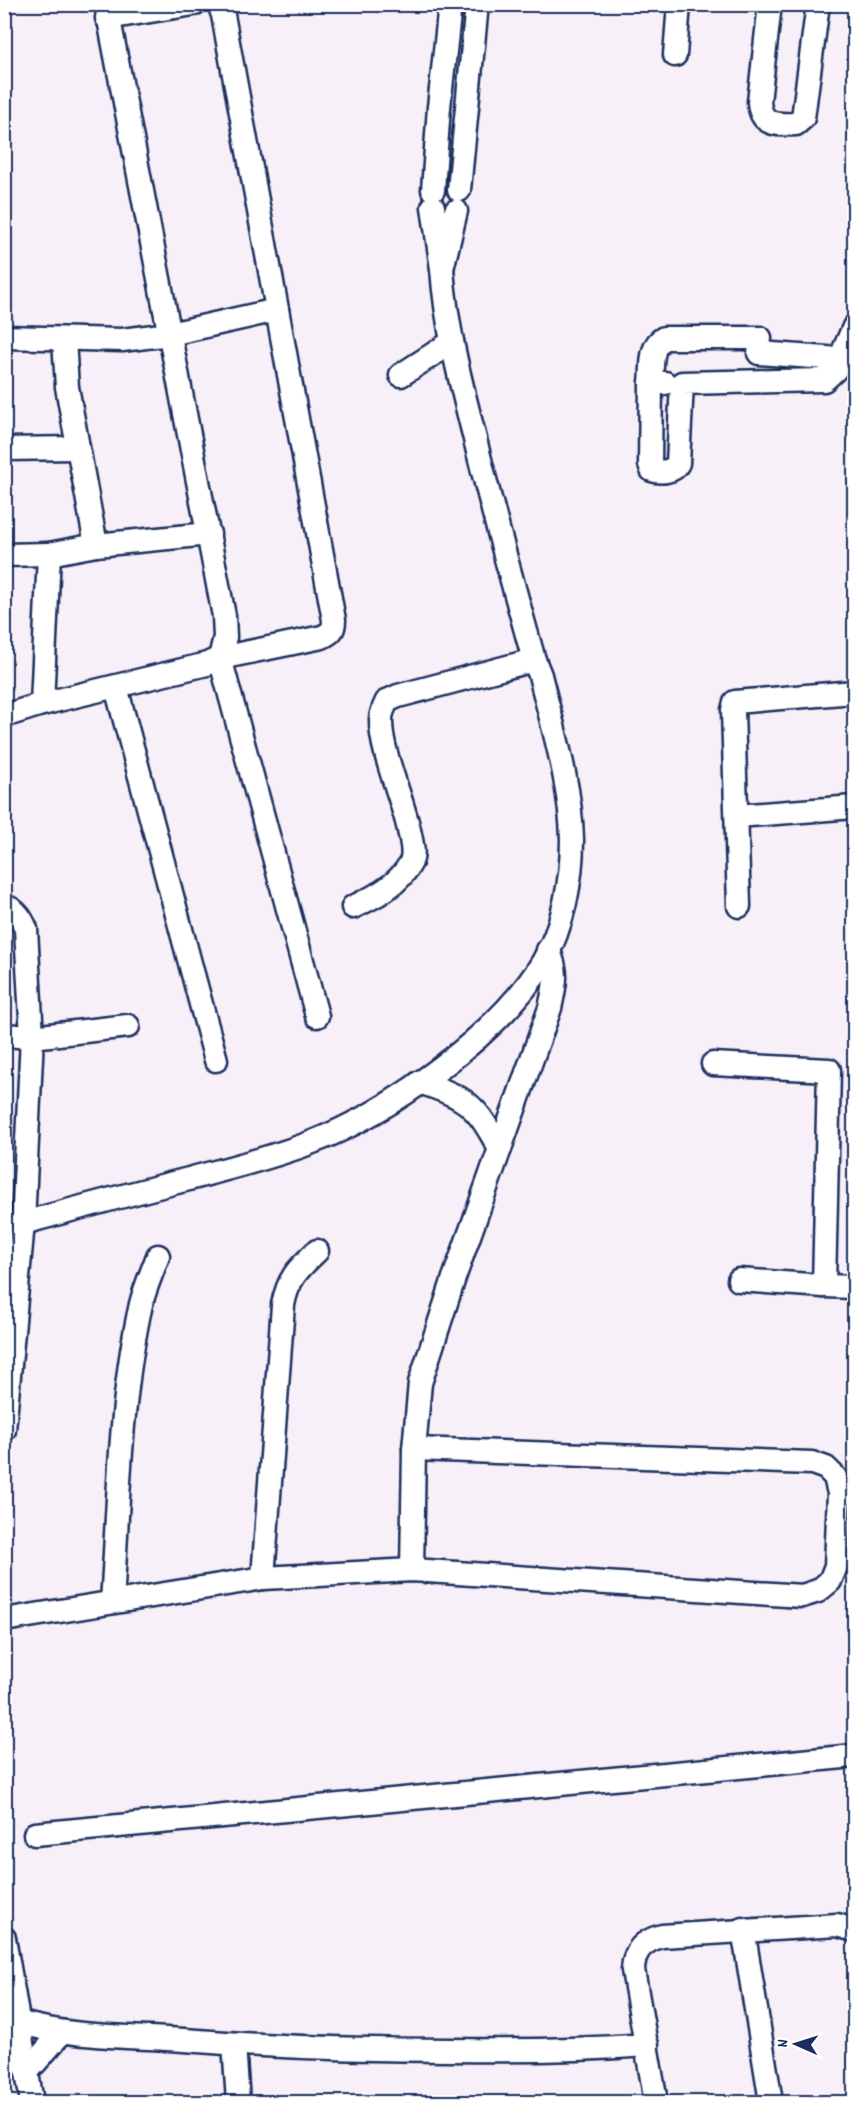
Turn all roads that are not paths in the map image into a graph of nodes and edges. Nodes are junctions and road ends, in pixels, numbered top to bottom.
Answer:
1 (194, 4) edge
2 (219, 4) edge
3 (476, 4) edge
4 (679, 4) edge
5 (770, 4) edge
6 (818, 4) edge
7 (450, 5) edge
8 (107, 11) edge
9 (675, 54) dead end
10 (439, 106) junction
11 (467, 109) junction
12 (442, 269) junction
13 (278, 310) junction
14 (855, 327) edge
15 (170, 334) junction
16 (4, 337) edge
17 (760, 338) junction
18 (64, 340) junction
19 (452, 342) junction
20 (840, 359) junction
21 (401, 375) dead end
22 (759, 381) junction
23 (651, 383) junction
24 (682, 383) junction
25 (77, 448) junction
26 (4, 449) edge
27 (209, 534) junction
28 (96, 545) junction
29 (49, 554) junction
30 (4, 555) edge
31 (220, 658) junction
32 (534, 660) junction
33 (116, 687) junction
34 (855, 692) edge
35 (42, 704) junction
36 (4, 716) edge
37 (855, 807) edge
38 (737, 816) junction
39 (4, 906) edge
40 (353, 906) dead end
41 (739, 906) dead end
42 (548, 950) junction
43 (317, 1016) dead end
44 (128, 1026) dead end
45 (4, 1035) edge
46 (32, 1037) junction
47 (216, 1060) dead end
48 (713, 1064) dead end
49 (420, 1082) junction
50 (500, 1149) junction
51 (22, 1223) junction
52 (317, 1251) dead end
53 (158, 1256) dead end
54 (739, 1280) dead end
55 (824, 1286) junction
56 (855, 1287) edge
57 (4, 1430) edge
58 (414, 1449) junction
59 (412, 1570) junction
60 (263, 1578) junction
61 (112, 1602) junction
62 (4, 1620) edge
63 (855, 1756) edge
64 (35, 1834) dead end
65 (743, 1929) junction
66 (855, 1930) edge
67 (4, 1938) edge
68 (18, 2022) junction
69 (62, 2032) junction
70 (234, 2044) junction
71 (647, 2045) junction
72 (27, 2072) junction
73 (32, 2103) edge
74 (238, 2103) edge
75 (656, 2103) edge
76 (771, 2103) edge

1 - 8 street
2 - 13 street
3 - 7 street
3 - 11 street
4 - 9 street
5 - 6 street
7 - 10 street
8 - 15 street
10 - 11 street
10 - 12 street
11 - 12 street
12 - 19 street
13 - 15 street
13 - 31 street
14 - 20 street
15 - 18 street
15 - 27 street
16 - 18 street
17 - 20 street
17 - 22 street
17 - 23 street
18 - 25 street
19 - 21 street
19 - 32 street
20 - 22 street
22 - 24 street
23 - 24 street
23 - 24 street
25 - 26 street
25 - 28 street
27 - 28 street
27 - 31 street
28 - 29 street
29 - 30 street
29 - 35 street
31 - 33 street
31 - 43 street
32 - 40 street
32 - 42 street
33 - 35 street
33 - 47 street
34 - 38 street
35 - 36 street
37 - 38 street
38 - 41 street
39 - 46 street
42 - 49 street
42 - 50 street
44 - 46 street
45 - 46 street
46 - 51 street
48 - 55 street
49 - 50 street
49 - 51 street
50 - 58 street
51 - 57 street
52 - 60 street
53 - 61 street
54 - 55 street
55 - 56 street
58 - 59 street
58 - 59 street
59 - 60 street
60 - 61 street
61 - 62 street
63 - 64 street
65 - 66 street
65 - 71 street
65 - 76 street
67 - 68 street
68 - 69 street
68 - 72 street
69 - 70 street
69 - 72 street
70 - 71 street
70 - 74 street
71 - 75 street
72 - 73 street

